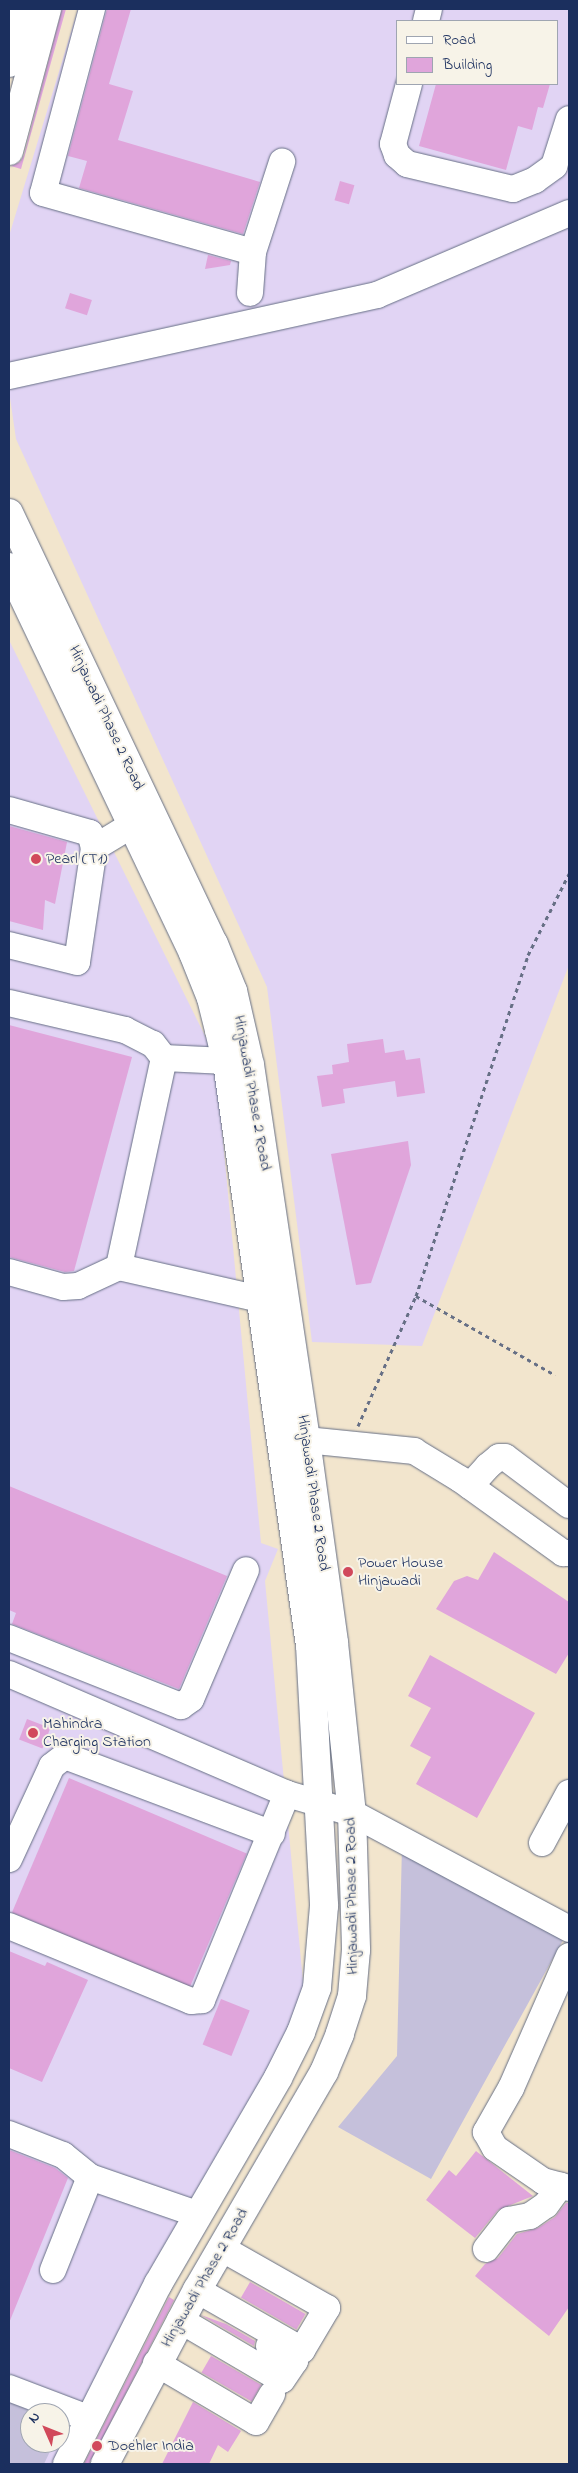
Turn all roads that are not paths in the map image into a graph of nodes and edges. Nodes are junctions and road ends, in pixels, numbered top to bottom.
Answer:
1 (23, 9) edge
2 (48, 9) edge
3 (92, 9) edge
4 (9, 63) edge
5 (409, 85) edge
6 (569, 119) edge
7 (9, 152) edge
8 (282, 162) dead end
9 (569, 212) edge
10 (253, 252) junction
11 (250, 294) dead end
12 (9, 376) edge
13 (9, 513) edge
14 (9, 567) edge
15 (9, 810) edge
16 (132, 825) junction
17 (94, 848) junction
18 (9, 945) edge
19 (9, 1003) edge
20 (231, 1050) junction
21 (164, 1058) junction
22 (118, 1267) junction
23 (9, 1272) edge
24 (260, 1299) junction
25 (306, 1440) junction
26 (470, 1486) junction
27 (569, 1505) edge
28 (569, 1553) edge
29 (246, 1570) dead end
30 (9, 1638) edge
31 (83, 1670) junction
32 (9, 1674) edge
33 (73, 1702) junction
34 (569, 1793) edge
35 (287, 1794) junction
36 (320, 1804) junction
37 (352, 1813) junction
38 (272, 1834) junction
39 (542, 1843) dead end
40 (9, 1859) edge
41 (9, 1926) edge
42 (569, 1929) edge
43 (569, 1956) edge
44 (9, 2134) edge
45 (90, 2177) junction
46 (565, 2187) edge
47 (197, 2214) junction
48 (221, 2248) junction
49 (486, 2249) dead end
50 (53, 2270) dead end
51 (189, 2304) junction
52 (210, 2326) dead end
53 (156, 2364) junction
54 (9, 2388) edge
55 (272, 2394) dead end
56 (88, 2418) junction
57 (120, 2431) junction
58 (67, 2464) edge
59 (104, 2464) edge

1 - 4 main road
2 - 7 main road
3 - 10 street
5 - 6 street
8 - 10 street
9 - 12 street
10 - 11 street
13 - 20 main road, Hinjawadi Phase 2 Road
14 - 16 main road, Hinjawadi Phase 2 Road
15 - 17 street
16 - 17 street
16 - 20 main road, Hinjawadi Phase 2 Road
17 - 18 street
19 - 21 street
20 - 21 street
20 - 24 main road, Hinjawadi Phase 2 Road
20 - 25 main road, Hinjawadi Phase 2 Road
21 - 22 street
22 - 23 street
22 - 24 street
24 - 36 main road, Hinjawadi Phase 2 Road
25 - 26 street
25 - 37 main road, Hinjawadi Phase 2 Road
26 - 27 street
26 - 28 street
29 - 31 street
30 - 31 street
31 - 33 street
32 - 33 street
33 - 35 street
34 - 39 street
35 - 36 street
35 - 38 street
36 - 37 street
36 - 47 main road, Hinjawadi Phase 2 Road
37 - 42 street
37 - 48 main road, Hinjawadi Phase 2 Road
38 - 40 street
38 - 41 street
43 - 46 street
44 - 45 street
45 - 47 street
45 - 50 street
46 - 49 street
47 - 56 main road, Hinjawadi Phase 2 Road
48 - 51 main road, Hinjawadi Phase 2 Road
48 - 51 street
51 - 52 street
51 - 53 main road, Hinjawadi Phase 2 Road
53 - 55 street
53 - 57 main road, Hinjawadi Phase 2 Road
54 - 56 street
56 - 57 main road
56 - 58 main road, Hinjawadi Phase 2 Road
57 - 59 main road, Hinjawadi Phase 2 Road

